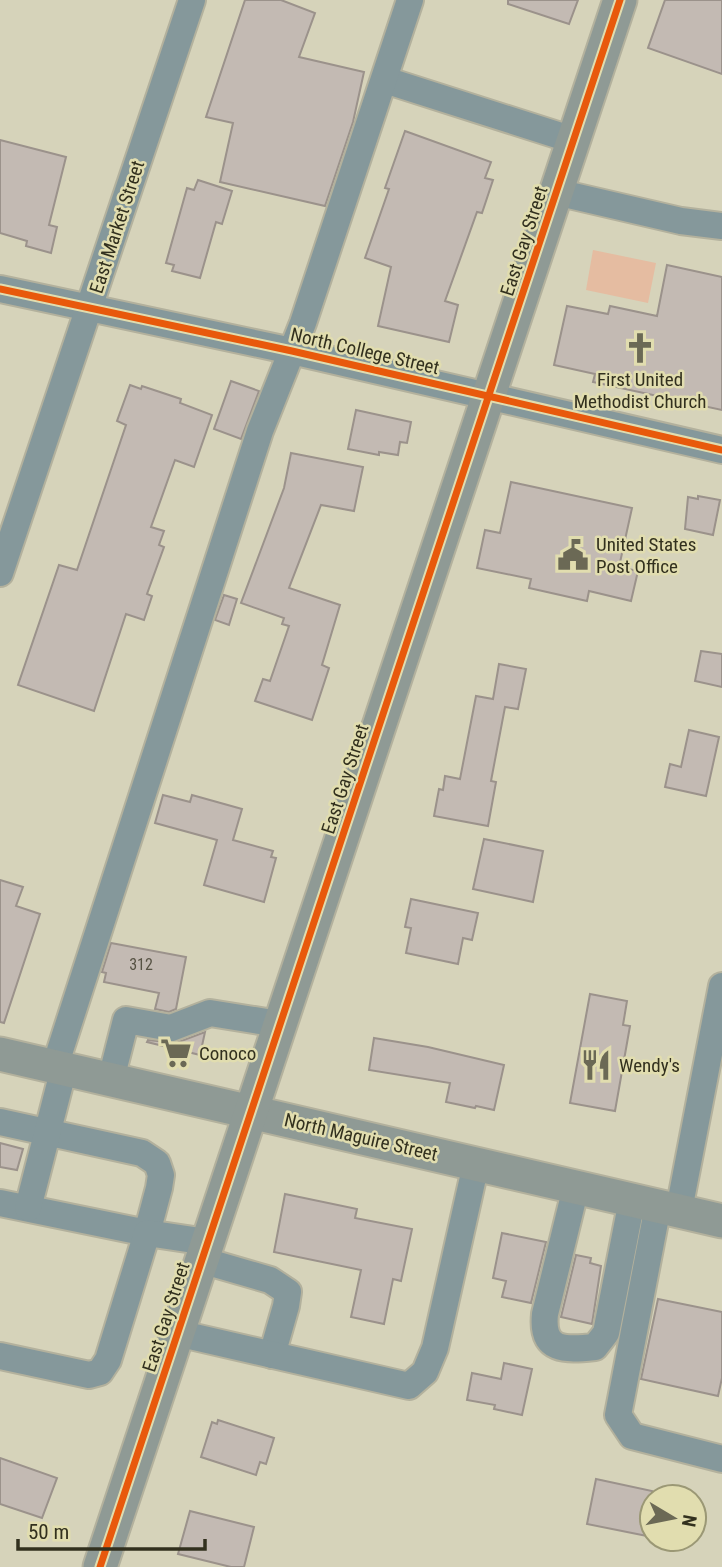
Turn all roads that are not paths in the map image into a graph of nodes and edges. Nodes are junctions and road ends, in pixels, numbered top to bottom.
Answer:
1 (192, 0) edge
2 (410, 0) edge
3 (620, 0) edge
4 (385, 80) junction
5 (573, 139) junction
6 (556, 192) junction
7 (722, 226) edge
8 (0, 289) edge
9 (90, 308) junction
10 (292, 351) junction
11 (490, 396) junction
12 (722, 450) edge
13 (4, 545) edge
14 (0, 573) edge
15 (722, 986) edge
16 (279, 1024) junction
17 (0, 1054) edge
18 (60, 1067) junction
19 (111, 1079) junction
20 (249, 1111) junction
21 (0, 1122) edge
22 (47, 1132) junction
23 (476, 1164) junction
24 (576, 1187) junction
25 (0, 1203) edge
26 (656, 1205) junction
27 (29, 1208) junction
28 (722, 1220) edge
29 (147, 1233) junction
30 (204, 1251) junction
31 (177, 1333) junction
32 (272, 1354) junction
33 (0, 1356) edge
34 (722, 1459) edge
35 (100, 1567) edge

1 - 9 street, East Market Street
2 - 4 street
3 - 5 main road, East Gay Street
4 - 5 street
4 - 10 street
5 - 6 main road, East Gay Street
6 - 7 street
6 - 11 main road, East Gay Street
8 - 9 street, North College Street
9 - 10 street, North College Street
9 - 13 street, East Market Street
10 - 11 street, North College Street
10 - 18 street
11 - 12 street, North College Street
11 - 16 main road, East Gay Street
13 - 14 street, East Market Street
15 - 26 street
16 - 19 street
16 - 20 main road, East Gay Street
17 - 18 main road, North Maguire Street
18 - 19 main road, North Maguire Street
18 - 22 street
19 - 20 main road, North Maguire Street
20 - 23 main road, North Maguire Street
20 - 30 main road, East Gay Street
21 - 22 street
22 - 27 street
22 - 29 street
23 - 24 main road, North Maguire Street
23 - 32 street
24 - 26 main road, North Maguire Street
24 - 26 street
25 - 27 street
26 - 28 main road, North Maguire Street
26 - 34 street
27 - 29 street
29 - 30 street
29 - 33 street
30 - 31 main road, East Gay Street
30 - 32 street
31 - 32 street
31 - 35 main road, East Gay Street

